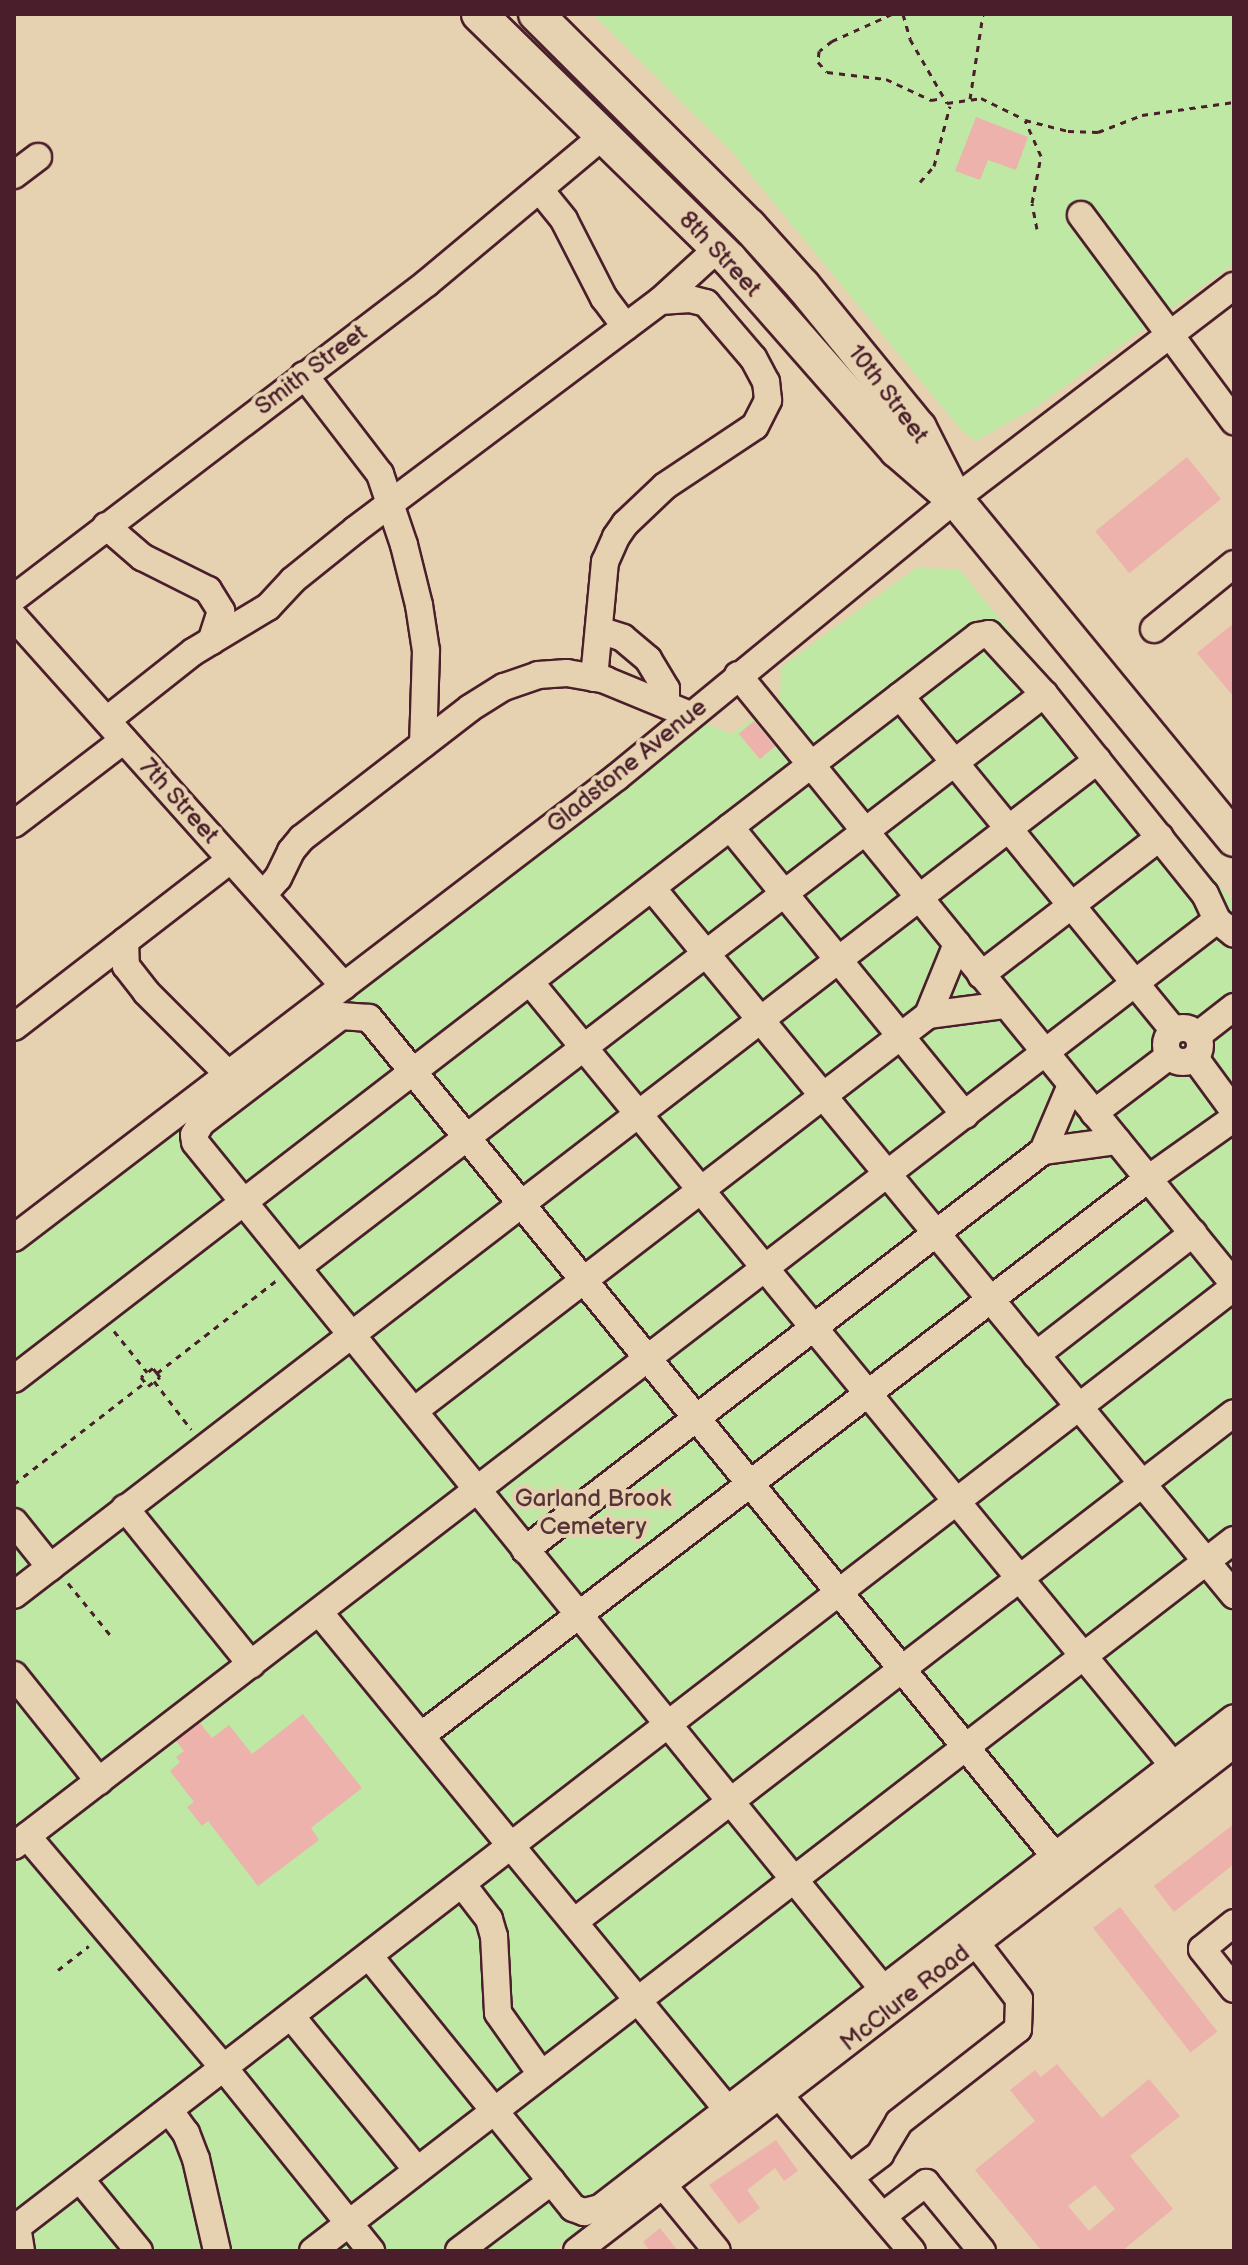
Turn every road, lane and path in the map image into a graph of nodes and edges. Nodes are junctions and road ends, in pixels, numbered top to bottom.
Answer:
1 (479, 14) edge
2 (536, 14) edge
3 (892, 14) edge
4 (903, 14) edge
5 (983, 14) edge
6 (943, 98) junction
7 (970, 99) junction
8 (1234, 102) edge
9 (950, 104) junction
10 (1025, 120) junction
11 (603, 136) junction
12 (38, 157) dead end
13 (14, 175) edge
14 (920, 182) dead end
15 (540, 190) junction
16 (1081, 215) dead end
17 (1037, 229) dead end
18 (718, 248) junction
19 (1234, 286) edge
20 (660, 301) junction
21 (626, 327) junction
22 (1170, 337) junction
23 (304, 375) junction
24 (1234, 421) edge
25 (955, 499) junction
26 (390, 504) junction
27 (106, 526) junction
28 (1234, 564) edge
29 (14, 598) edge
30 (14, 617) edge
31 (1154, 629) dead end
32 (599, 630) junction
33 (211, 641) junction
34 (738, 675) junction
35 (594, 678) junction
36 (1044, 694) junction
37 (900, 696) junction
38 (678, 710) junction
39 (116, 730) junction
40 (423, 744) junction
41 (1098, 760) junction
42 (955, 763) junction
43 (813, 764) junction
44 (14, 824) edge
45 (730, 827) junction
46 (1009, 828) junction
47 (866, 831) junction
48 (1160, 837) junction
49 (1234, 839) edge
50 (231, 859) junction
51 (652, 888) junction
52 (785, 893) junction
53 (263, 895) junction
54 (919, 897) junction
55 (1072, 905) junction
56 (1226, 927) edge
57 (125, 941) junction
58 (957, 944) junction
59 (706, 954) junction
60 (838, 959) junction
61 (981, 975) junction
62 (530, 982) junction
63 (1135, 984) junction
64 (344, 986) junction
65 (1005, 1005) junction
66 (1234, 1007) edge
67 (928, 1015) junction
68 (760, 1019) junction
69 (14, 1027) edge
70 (901, 1036) junction
71 (1184, 1045) junction
72 (584, 1048) junction
73 (1045, 1053) junction
74 (412, 1071) junction
75 (228, 1074) junction
76 (1071, 1085) junction
77 (822, 1097) junction
78 (1234, 1111) edge
79 (638, 1113) junction
80 (1094, 1113) junction
81 (965, 1115) junction
82 (1234, 1118) edge
83 (466, 1138) junction
84 (1117, 1141) junction
85 (1043, 1151) junction
86 (888, 1174) junction
87 (1148, 1179) junction
88 (701, 1190) junction
89 (245, 1200) junction
90 (520, 1204) junction
91 (936, 1233) junction
92 (1193, 1233) junction
93 (14, 1238) edge
94 (298, 1267) junction
95 (765, 1268) junction
96 (583, 1281) junction
97 (1234, 1286) edge
98 (991, 1300) junction
99 (99, 1313) junction
100 (814, 1328) junction
101 (352, 1333) junction
102 (1036, 1355) junction
103 (647, 1359) junction
104 (147, 1372) junction
105 (157, 1373) junction
106 (14, 1379) edge
107 (154, 1381) junction
108 (145, 1382) junction
109 (868, 1394) junction
110 (1079, 1407) junction
111 (414, 1411) junction
112 (1234, 1413) edge
113 (696, 1419) junction
114 (205, 1447) junction
115 (14, 1484) edge
116 (750, 1485) junction
117 (1143, 1485) junction
118 (477, 1490) junction
119 (957, 1502) junction
120 (125, 1508) junction
121 (14, 1522) edge
122 (1234, 1540) edge
123 (525, 1550) junction
124 (1206, 1561) junction
125 (52, 1565) junction
126 (1021, 1580) junction
127 (839, 1593) junction
128 (14, 1595) edge
129 (1234, 1595) edge
130 (319, 1612) junction
131 (579, 1616) junction
132 (111, 1636) dead end
133 (1084, 1655) junction
134 (251, 1664) junction
135 (903, 1671) junction
136 (14, 1675) edge
137 (1234, 1718) edge
138 (669, 1725) junction
139 (422, 1735) junction
140 (1234, 1744) edge
141 (965, 1747) junction
142 (1173, 1765) junction
143 (99, 1781) junction
144 (731, 1801) junction
145 (21, 1841) edge
146 (512, 1846) junction
147 (1054, 1855) junction
148 (794, 1879) junction
149 (462, 1884) junction
150 (574, 1922) junction
151 (1234, 1923) edge
152 (108, 1931) junction
153 (976, 1943) junction
154 (369, 1956) junction
155 (58, 1970) dead end
156 (883, 1989) junction
157 (1234, 1989) edge
158 (637, 2000) junction
159 (291, 2016) junction
160 (224, 2068) junction
161 (541, 2074) junction
162 (779, 2095) junction
163 (727, 2109) junction
164 (169, 2110) junction
165 (494, 2110) junction
166 (417, 2170) junction
167 (850, 2177) junction
168 (80, 2179) junction
169 (552, 2181) junction
170 (663, 2185) junction
171 (884, 2215) junction
172 (349, 2223) junction
173 (21, 2251) edge
174 (139, 2251) edge
175 (217, 2251) edge
176 (313, 2251) edge
177 (371, 2251) edge
178 (459, 2251) edge
179 (577, 2251) edge
180 (717, 2251) edge
181 (912, 2251) edge
182 (982, 2251) edge

1 - 11 main road, 8th Street
2 - 25 main road, 10th Street
3 - 6 path
4 - 6 path
5 - 7 path
6 - 9 path
7 - 9 path
7 - 10 path
8 - 10 path
9 - 14 path
10 - 17 path
11 - 15 street, Smith Street
11 - 18 main road, 8th Street
12 - 13 street
15 - 21 street
15 - 23 street, Smith Street
16 - 22 street
18 - 20 street
18 - 25 main road, 8th Street
19 - 22 street, Gladstone Avenue
20 - 21 street
20 - 32 street
21 - 26 street
22 - 24 street
22 - 25 street, Gladstone Avenue
23 - 26 street
23 - 27 street, Smith Street
25 - 34 street, Gladstone Avenue
25 - 49 main road, 10th Street
26 - 33 street
26 - 40 street
27 - 29 street, Smith Street
27 - 33 street
28 - 31 street
30 - 39 street, 7th Street
32 - 35 street
32 - 38 street
33 - 39 street
34 - 38 street, Gladstone Avenue
34 - 43 street
35 - 38 street
35 - 40 street
36 - 37 street
36 - 41 street
36 - 42 street
37 - 42 street
37 - 43 street
38 - 64 street, Gladstone Avenue
39 - 44 street
39 - 50 street, 7th Street
40 - 53 street
41 - 46 street
41 - 48 street
42 - 46 street
42 - 47 street
43 - 45 street
43 - 47 street
45 - 51 street
45 - 52 street
46 - 54 street
46 - 55 street
47 - 52 street
47 - 54 street
48 - 55 street
48 - 56 street
50 - 53 street, 7th Street
50 - 57 street
51 - 59 street
51 - 62 street
52 - 59 street
52 - 60 street
53 - 64 street, 7th Street
54 - 58 street
54 - 60 street
55 - 61 street
55 - 63 street
56 - 63 street
57 - 69 street
57 - 75 street
58 - 61 street
58 - 67 street
59 - 68 street
59 - 72 street
60 - 68 street
60 - 70 street
61 - 65 street
62 - 72 street
62 - 74 street
63 - 71 street
63 - 73 street
64 - 75 street, Gladstone Avenue
65 - 67 street
65 - 73 street
66 - 71 street
67 - 70 street
68 - 77 street
68 - 79 street
70 - 77 street
70 - 81 street
71 - 78 street
71 - 80 street
72 - 79 street
72 - 83 street
73 - 76 street
73 - 81 street
74 - 83 street
74 - 89 street
74 - 89 street
75 - 93 street, Gladstone Avenue
76 - 80 street
76 - 85 street
77 - 86 street
77 - 88 street
79 - 88 street
79 - 90 street
80 - 84 street
81 - 86 street
82 - 87 street
83 - 90 street
83 - 94 street
84 - 85 street
84 - 87 street
85 - 91 street
86 - 91 street
86 - 95 street
87 - 92 street
87 - 98 street
88 - 95 street
88 - 96 street
89 - 94 street
89 - 99 street
90 - 96 street
90 - 101 street
91 - 98 street
91 - 100 street
92 - 97 street
92 - 102 street
94 - 101 street
94 - 105 path
95 - 100 street
95 - 103 street
96 - 103 street
96 - 111 street
97 - 110 street
98 - 102 street
98 - 109 street
99 - 104 path
99 - 106 street
100 - 109 street
100 - 113 street
101 - 111 street
101 - 114 street
102 - 110 street
103 - 113 street
103 - 118 street
104 - 105 path
104 - 108 path
105 - 107 path
107 - 108 path
107 - 114 path
108 - 115 path
109 - 116 street
109 - 119 street
110 - 117 street
110 - 119 street
111 - 118 street
112 - 117 street
113 - 116 street
113 - 123 street
114 - 120 street
116 - 127 street
116 - 131 street
117 - 124 street
117 - 126 street
118 - 123 street
118 - 130 street
119 - 126 street
119 - 127 street
120 - 125 street
120 - 134 street
121 - 125 street
122 - 124 street
123 - 131 street
124 - 129 street
124 - 133 street
125 - 128 street
125 - 132 path
126 - 133 street
126 - 135 street
127 - 135 street
127 - 138 street
130 - 134 street
130 - 139 street
131 - 138 street
131 - 139 street
133 - 141 street
133 - 142 street
134 - 143 street
135 - 141 street
135 - 144 street
136 - 143 street
137 - 142 street
138 - 144 street
138 - 146 street
139 - 146 street
140 - 153 street, McClure Road
141 - 147 street
141 - 148 street
142 - 147 street
143 - 145 street
144 - 148 street
144 - 150 street
145 - 152 street
146 - 149 street
146 - 150 street
147 - 156 street
148 - 156 street
148 - 158 street
149 - 154 street
149 - 161 street
150 - 158 street
151 - 157 street
152 - 155 path
152 - 160 street
153 - 162 street, McClure Road
153 - 167 street
154 - 159 street
154 - 165 street
156 - 163 street
158 - 161 street
158 - 163 street
159 - 160 street
159 - 166 street
160 - 164 street
160 - 172 street
161 - 165 street
162 - 167 street
162 - 170 street, McClure Road
163 - 169 street
164 - 168 street
164 - 175 street
165 - 166 street
165 - 169 street
166 - 172 street
167 - 171 street
168 - 173 street
168 - 174 street
169 - 178 street
170 - 179 street, McClure Road
170 - 180 street
171 - 181 street
171 - 182 street
172 - 176 street
172 - 177 street

